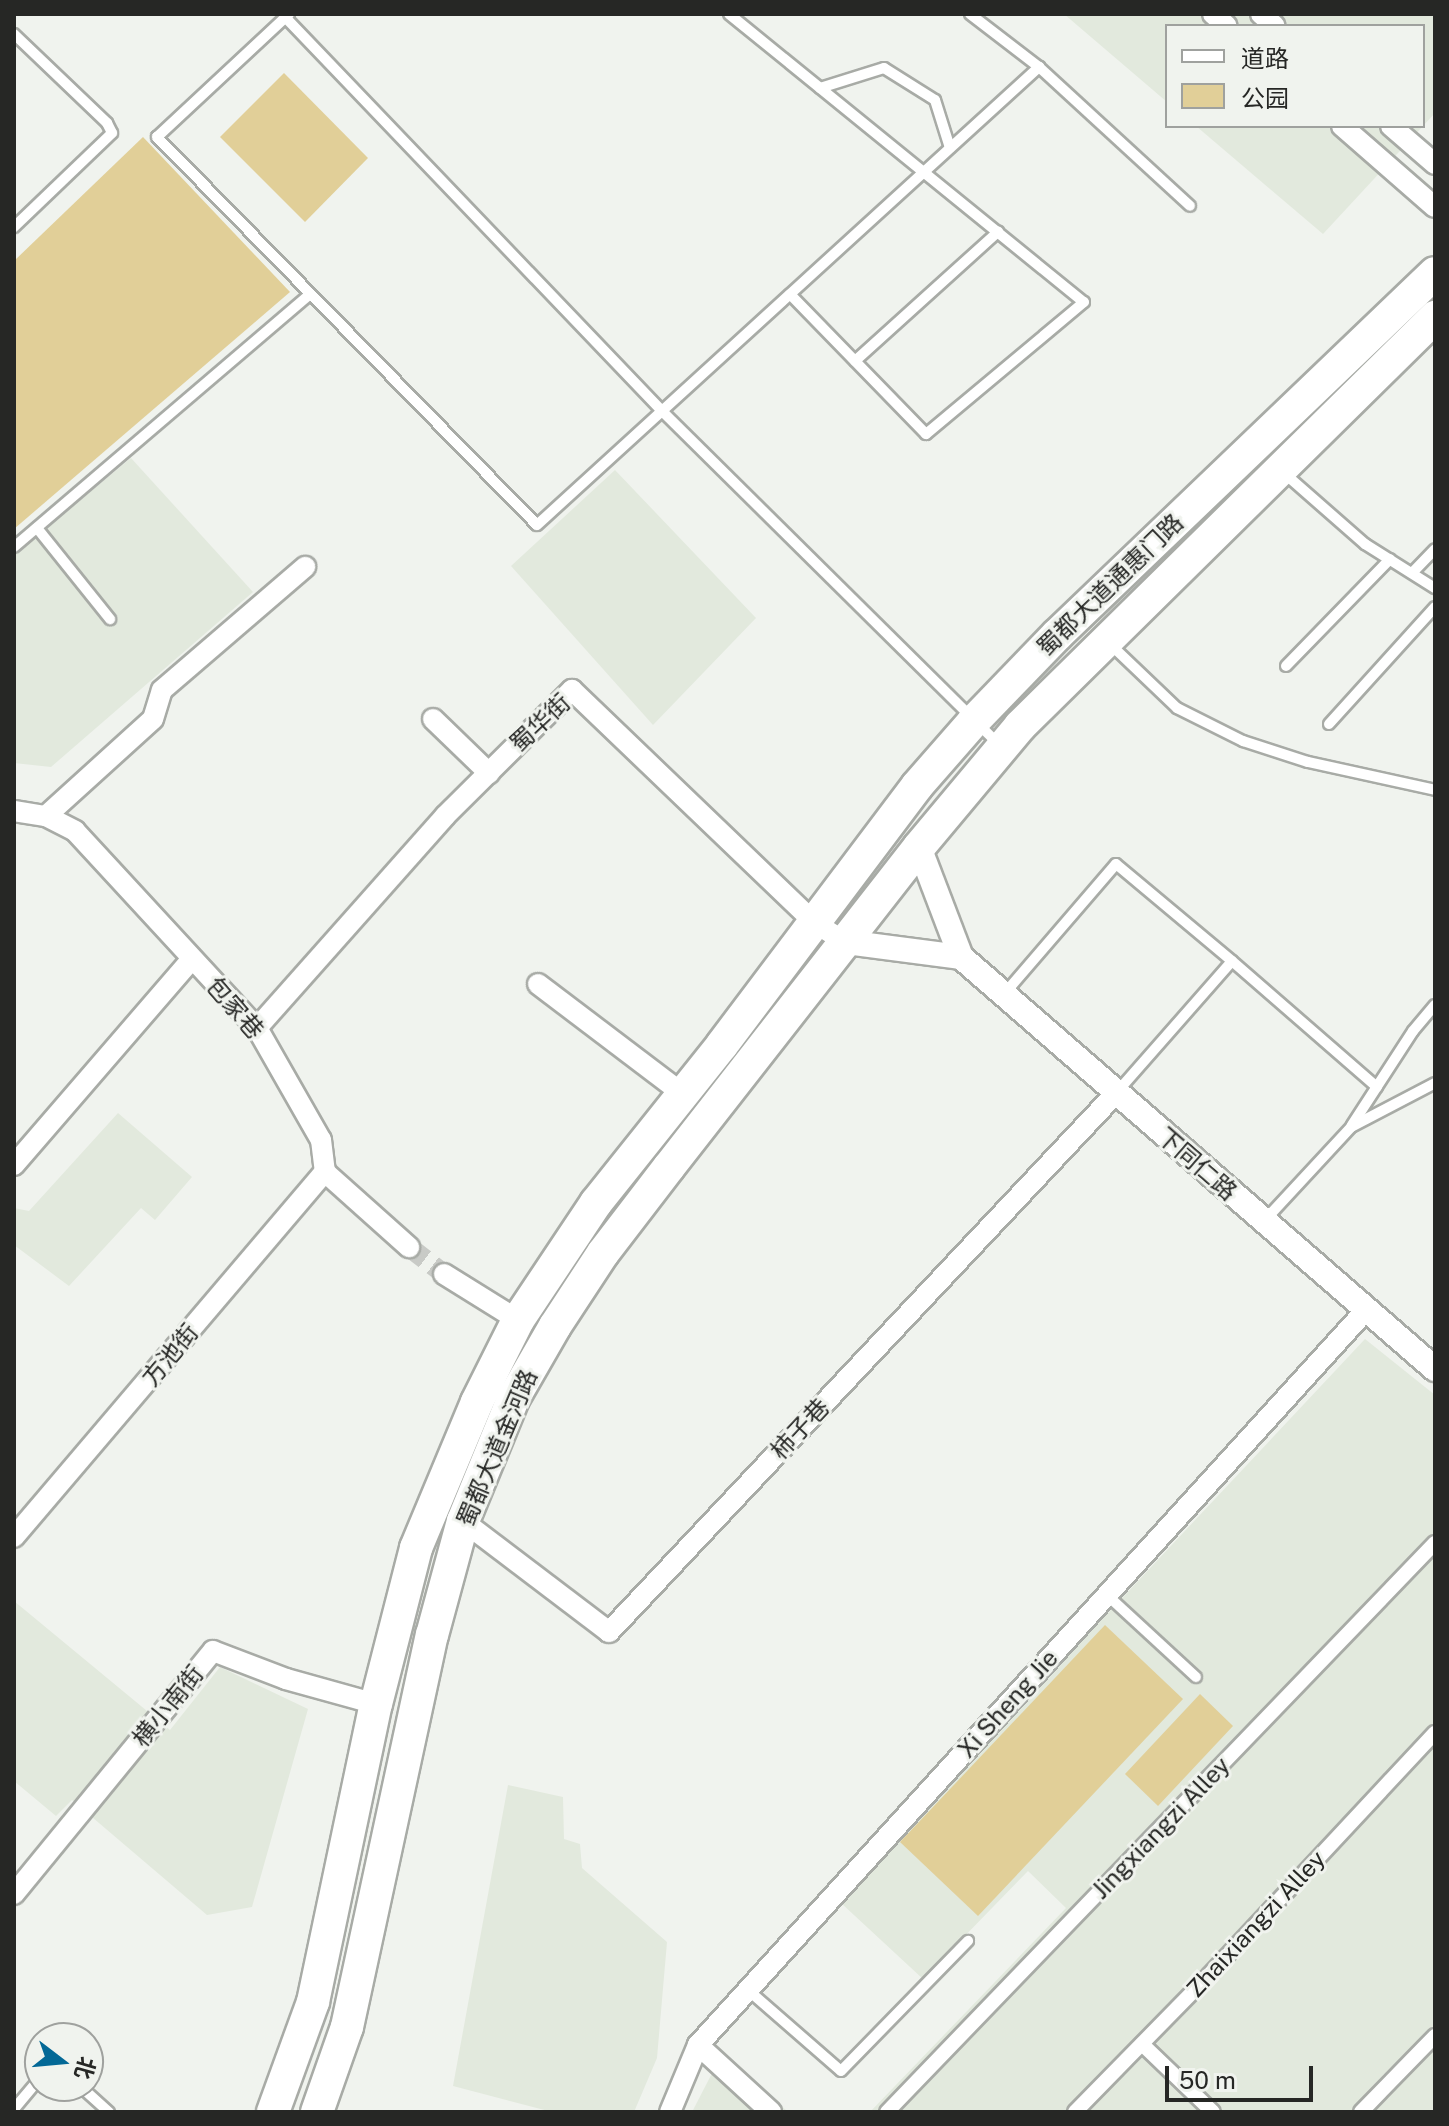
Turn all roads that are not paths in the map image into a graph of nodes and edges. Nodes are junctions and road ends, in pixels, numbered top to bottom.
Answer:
1 (729, 14) edge
2 (970, 14) edge
3 (287, 16) edge
4 (14, 34) edge
5 (1039, 67) junction
6 (820, 88) junction
7 (1344, 128) edge
8 (1393, 128) edge
9 (950, 148) junction
10 (1435, 164) edge
11 (926, 173) junction
12 (1190, 206) dead end
13 (1435, 207) edge
14 (14, 227) edge
15 (998, 232) junction
16 (1435, 273) edge
17 (790, 294) junction
18 (309, 295) junction
19 (1432, 325) edge
20 (855, 361) junction
21 (662, 411) junction
22 (1279, 469) junction
23 (37, 528) junction
24 (14, 547) edge
25 (1435, 549) edge
26 (1390, 559) junction
27 (305, 567) dead end
28 (1412, 573) junction
29 (1435, 588) edge
30 (1435, 607) edge
31 (110, 619) dead end
32 (1105, 640) junction
33 (1286, 666) dead end
34 (433, 719) dead end
35 (973, 722) junction
36 (1329, 724) dead end
37 (1002, 748) junction
38 (489, 773) junction
39 (1435, 790) edge
40 (14, 811) edge
41 (46, 816) junction
42 (890, 822) junction
43 (919, 847) junction
44 (814, 922) junction
45 (845, 942) junction
46 (961, 957) junction
47 (191, 960) junction
48 (1232, 961) junction
49 (538, 984) dead end
50 (1003, 994) junction
51 (1435, 1005) edge
52 (257, 1028) junction
53 (1435, 1083) edge
54 (1377, 1087) junction
55 (1116, 1093) junction
56 (683, 1094) junction
57 (1351, 1127) junction
58 (14, 1165) edge
59 (325, 1172) junction
60 (1263, 1221) junction
61 (409, 1247) tunnel mouth
62 (444, 1274) tunnel mouth
63 (1366, 1310) junction
64 (518, 1320) junction
65 (1435, 1369) edge
66 (463, 1521) junction
67 (14, 1537) edge
68 (1435, 1543) edge
69 (1107, 1595) junction
70 (1196, 1677) dead end
71 (376, 1704) junction
72 (1435, 1733) edge
73 (14, 1894) edge
74 (968, 1941) dead end
75 (748, 1990) junction
76 (1435, 2036) edge
77 (1142, 2044) junction
78 (698, 2045) junction
79 (273, 2112) edge
80 (317, 2112) edge
81 (670, 2112) edge
82 (771, 2112) edge
83 (887, 2112) edge
84 (1075, 2112) edge
85 (1213, 2112) edge
86 (1361, 2112) edge

1 - 6 lane
2 - 5 lane
3 - 18 lane
3 - 21 lane
4 - 14 lane
5 - 9 lane
5 - 12 lane
6 - 9 lane
6 - 11 lane
7 - 13 street
8 - 10 street
9 - 11 lane
11 - 15 lane
11 - 17 lane
15 - 20 lane
15 - 20 lane
16 - 35 main road, 蜀都大道通惠门路
17 - 20 lane
17 - 21 lane
18 - 21 lane
18 - 23 lane
19 - 22 main road, 蜀都大道通惠门路
21 - 35 lane
22 - 26 lane
22 - 32 main road, 蜀都大道通惠门路
23 - 24 lane
23 - 31 lane
25 - 28 lane
26 - 28 lane
26 - 33 lane
27 - 41 street
28 - 29 lane
30 - 36 lane
32 - 37 main road, 蜀都大道通惠门路
32 - 39 lane
34 - 38 street
35 - 37 lane
35 - 42 main road, 蜀都大道通惠门路
37 - 43 main road, 蜀都大道通惠门路
38 - 44 street, 蜀华街
38 - 52 street, 蜀华街
40 - 41 street, 包家巷
41 - 47 street, 包家巷
42 - 44 main road, 蜀都大道通惠门路
42 - 45 main road
43 - 45 main road, 蜀都大道金河路
43 - 46 street, 下同仁路
44 - 45 street, 蜀华街
44 - 56 main road, 蜀都大道金河路
45 - 46 street
45 - 66 main road, 蜀都大道金河路
46 - 50 street, 下同仁路
47 - 52 street, 包家巷
47 - 58 street
48 - 50 lane
48 - 54 lane
48 - 55 lane
49 - 56 street
50 - 55 street, 下同仁路
51 - 54 lane
52 - 59 street, 包家巷
53 - 57 lane
54 - 57 lane
55 - 60 street, 下同仁路
55 - 66 street, 柿子巷
56 - 64 main road, 蜀都大道金河路
57 - 60 lane
59 - 61 street
59 - 67 street, 方池街
60 - 63 street, 下同仁路
62 - 64 street
63 - 65 street, 下同仁路
63 - 69 street, Xi Sheng Jie
64 - 71 main road, 蜀都大道金河路
66 - 80 main road, 蜀都大道金河路
68 - 83 street, Jingxiangzi Alley
69 - 70 lane
69 - 75 street, Xi Sheng Jie
71 - 73 street, 横小南街
71 - 79 main road, 蜀都大道金河路
72 - 77 street, Zhaixiangzi Alley
74 - 75 lane
75 - 78 street, Xi Sheng Jie
76 - 86 street
77 - 84 street, Zhaixiangzi Alley
77 - 85 street
78 - 81 street, Xi Sheng Jie
78 - 82 street

